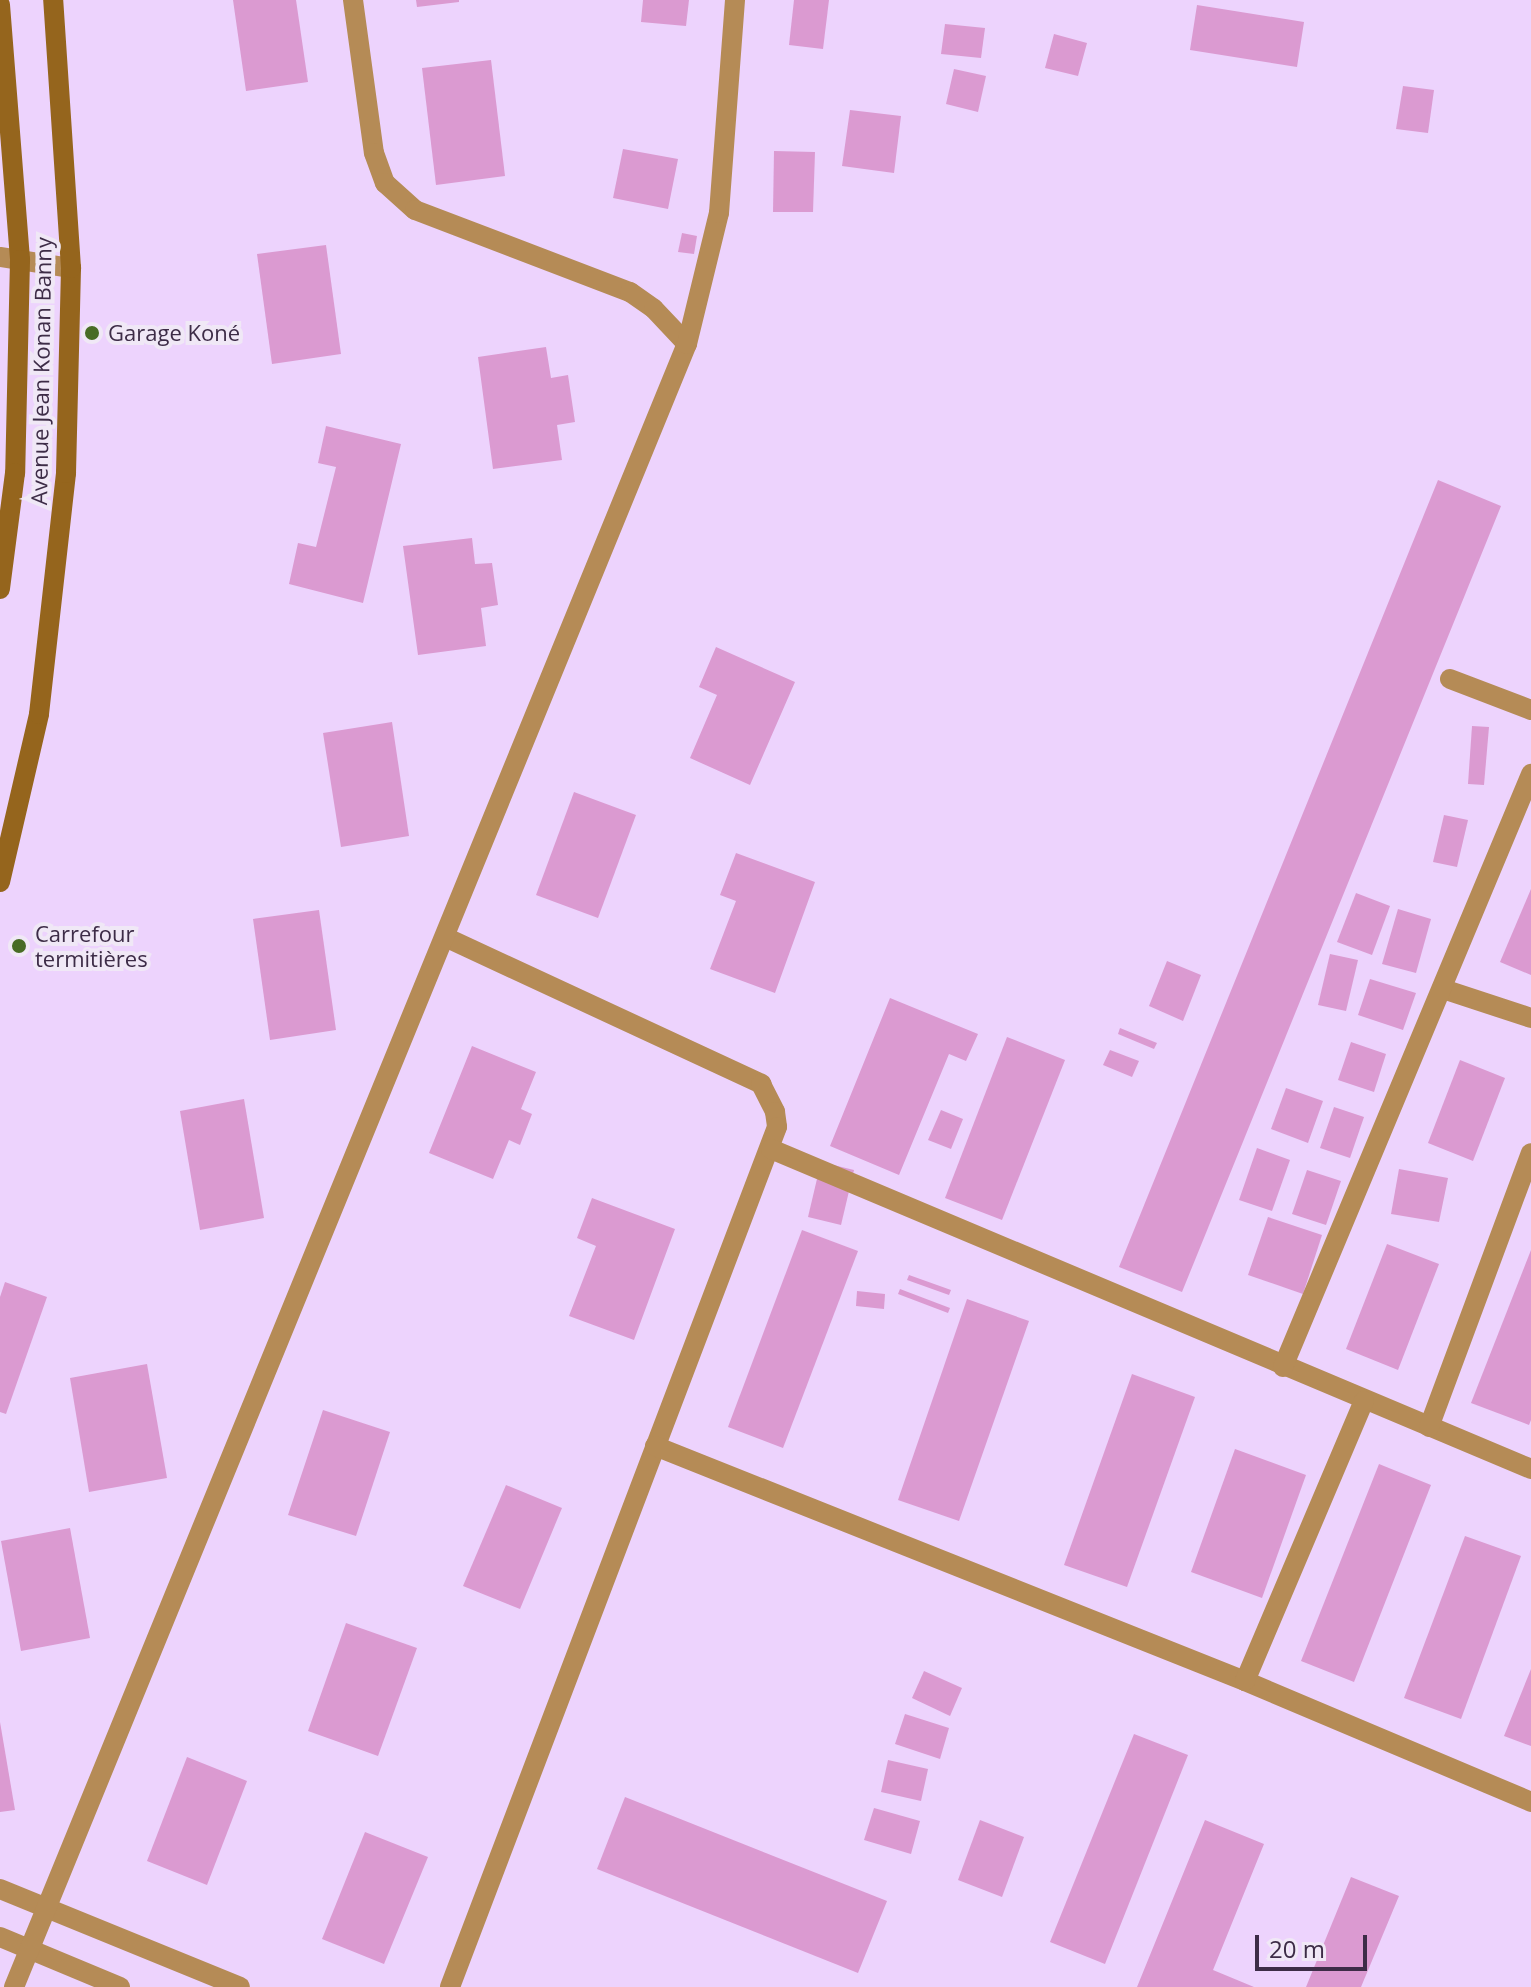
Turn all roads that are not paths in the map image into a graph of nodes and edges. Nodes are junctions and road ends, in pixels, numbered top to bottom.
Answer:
1 (53, 0) edge
2 (353, 0) edge
3 (735, 0) edge
4 (0, 5) edge
5 (10, 259) edge
6 (71, 268) junction
7 (687, 344) junction
8 (0, 589) edge
9 (1450, 679) dead end
10 (1531, 710) edge
11 (1531, 774) edge
12 (0, 882) edge
13 (445, 937) junction
14 (1443, 989) junction
15 (1531, 1018) edge
16 (771, 1149) junction
17 (1531, 1153) edge
18 (1283, 1367) junction
19 (1364, 1401) junction
20 (1429, 1427) junction
21 (655, 1446) junction
22 (1531, 1469) edge
23 (1245, 1681) junction
24 (1531, 1802) edge
25 (0, 1889) edge
26 (45, 1908) junction
27 (0, 1937) edge
28 (30, 1949) junction
29 (14, 1987) edge
30 (120, 1987) edge
31 (240, 1987) edge
32 (450, 1987) edge

1 - 6 street, Avenue Jean Konan Banny
2 - 7 street
3 - 7 street
4 - 5 street, Avenue Jean Konan Banny
5 - 6 street
5 - 8 street, Avenue Jean Konan Banny
6 - 12 street, Avenue Jean Konan Banny
7 - 13 street
9 - 10 street
11 - 14 street
13 - 16 street
13 - 26 street
14 - 15 street
14 - 18 street
16 - 18 street
16 - 21 street
17 - 20 street
18 - 19 street
19 - 20 street
19 - 23 street
20 - 22 street
21 - 23 street
21 - 32 street
23 - 24 street
25 - 26 street
26 - 28 street
26 - 31 street
27 - 28 street
28 - 29 street
28 - 30 street

